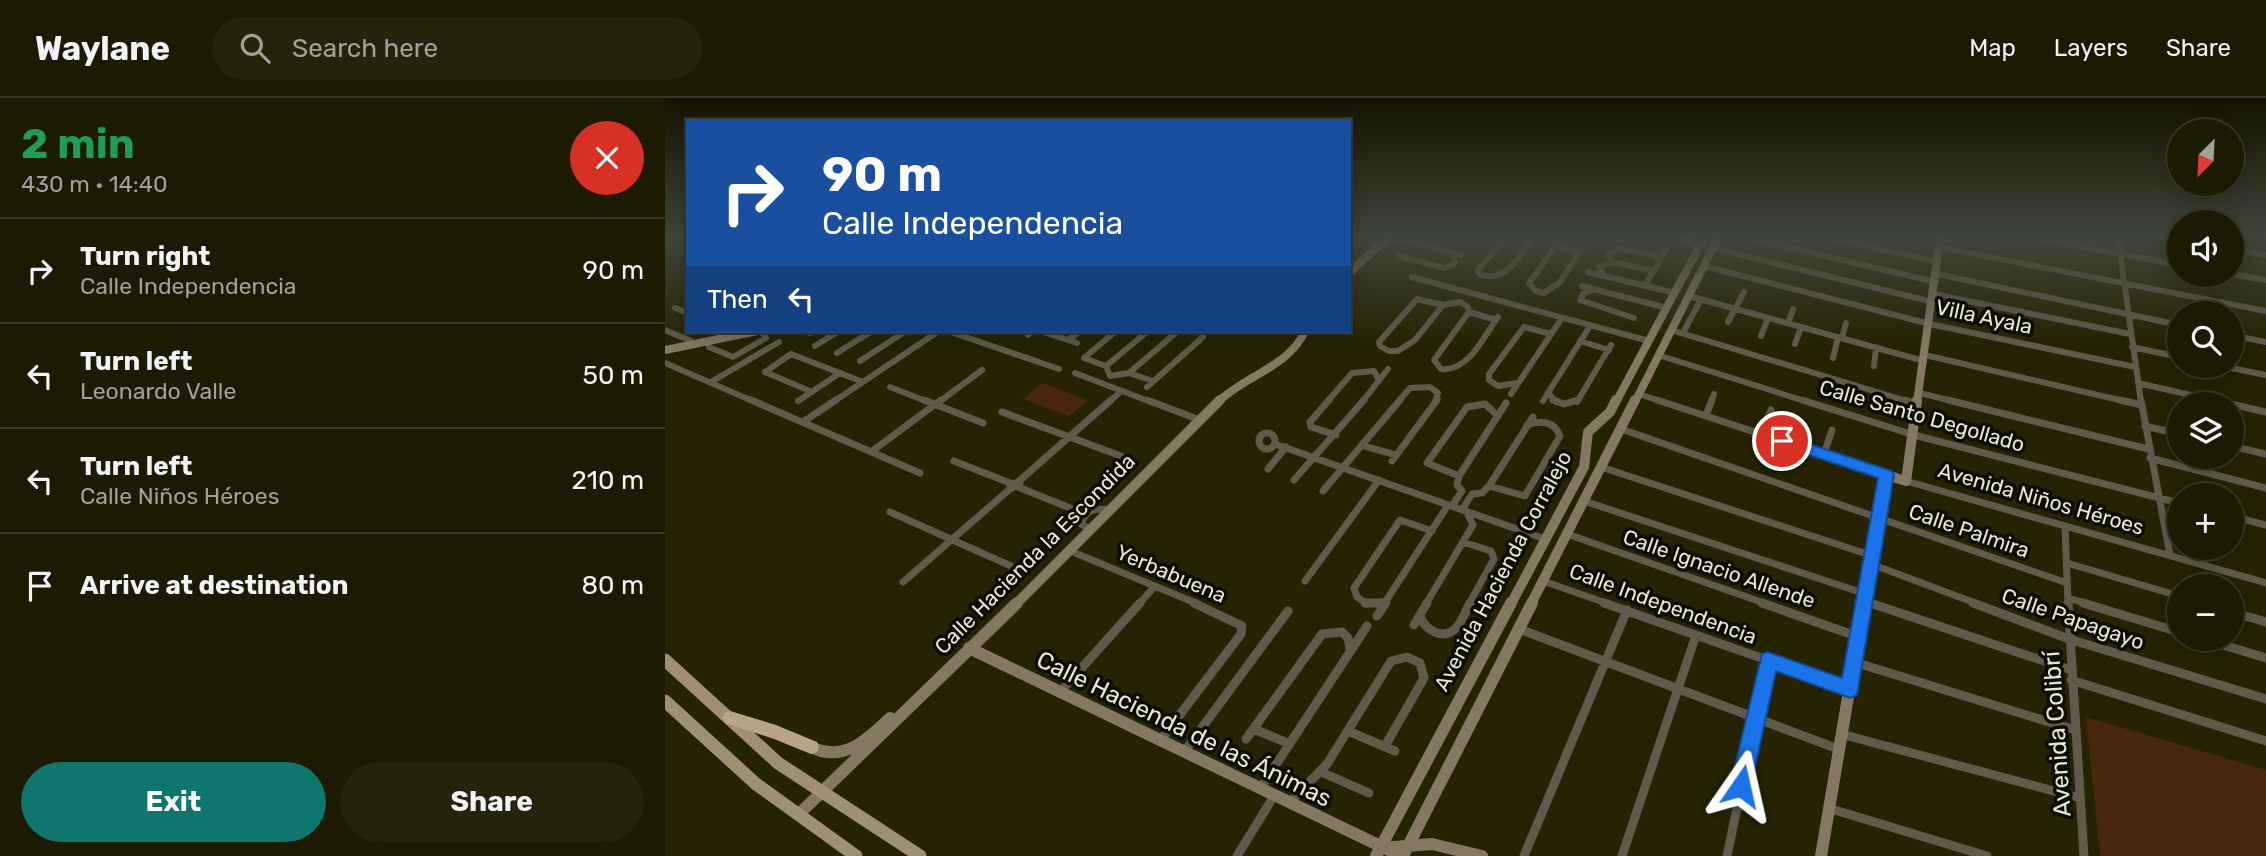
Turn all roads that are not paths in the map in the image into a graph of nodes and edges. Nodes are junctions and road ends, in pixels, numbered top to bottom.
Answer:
1 (1483, 273) edge
2 (1505, 273) edge
3 (1536, 273) edge
4 (1567, 273) edge
5 (1596, 273) edge
6 (1652, 273) edge
7 (1685, 273) edge
8 (1701, 273) edge
9 (1733, 273) edge
10 (1836, 273) edge
11 (1914, 273) edge
12 (1937, 273) edge
13 (2076, 273) edge
14 (2122, 273) edge
15 (1605, 275) joint
16 (1503, 276) junction
17 (2244, 276) edge
18 (1412, 277) dead end
19 (1936, 278) junction
20 (2266, 280) edge
21 (1498, 283) dead end
22 (2123, 284) junction
23 (1645, 285) junction
24 (1582, 286) dead end
25 (1594, 289) junction
26 (1744, 292) dead end
27 (1469, 293) junction
28 (1675, 293) junction
29 (1933, 298) junction
30 (1700, 299) junction
31 (1636, 300) junction
32 (1460, 303) junction
33 (1443, 305) junction
34 (1689, 306) junction
35 (1667, 307) junction
36 (675, 308) dead end
37 (1735, 309) junction
38 (1793, 309) dead end
39 (686, 312) edge
40 (1469, 312) junction
41 (2266, 312) edge
42 (2127, 314) junction
43 (1627, 316) junction
44 (1562, 318) junction
45 (1634, 318) dead end
46 (1768, 318) junction
47 (1728, 322) dead end
48 (2167, 322) edge
49 (1788, 323) junction
50 (1846, 323) dead end
51 (1930, 324) junction
52 (1590, 326) junction
53 (1801, 327) junction
54 (665, 330) edge
55 (1671, 330) junction
56 (728, 333) edge
57 (750, 333) edge
58 (761, 333) edge
59 (836, 333) edge
60 (869, 333) edge
61 (903, 333) edge
62 (936, 333) edge
63 (952, 333) edge
64 (1046, 333) edge
65 (1078, 333) edge
66 (1115, 333) edge
67 (1145, 333) edge
68 (1176, 333) edge
69 (1202, 333) edge
70 (1304, 333) edge
71 (1551, 334) junction
72 (1683, 334) junction
73 (2130, 334) junction
74 (1761, 336) dead end
75 (1840, 338) junction
76 (2244, 338) edge
77 (1069, 340) junction
78 (691, 341) junction
79 (1580, 341) junction
80 (1649, 341) junction
81 (779, 342) dead end
82 (2266, 342) edge
83 (708, 343) junction
84 (1077, 343) dead end
85 (665, 344) edge
86 (1795, 344) dead end
87 (815, 346) dead end
88 (2132, 347) junction
89 (1876, 348) junction
90 (665, 350) edge
91 (837, 353) dead end
92 (2167, 354) edge
93 (1658, 355) junction
94 (1833, 358) dead end
95 (1924, 358) junction
96 (860, 361) dead end
97 (665, 363) edge
98 (1106, 366) junction
99 (1874, 366) dead end
100 (2135, 367) junction
101 (1059, 369) dead end
102 (1388, 369) dead end
103 (982, 370) dead end
104 (2244, 371) edge
105 (840, 373) junction
106 (1075, 373) dead end
107 (1129, 373) junction
108 (2266, 375) edge
109 (1110, 376) junction
110 (1379, 380) junction
111 (711, 382) junction
112 (863, 382) junction
113 (1517, 383) junction
114 (2138, 383) junction
115 (1100, 384) junction
116 (891, 387) dead end
117 (812, 392) junction
118 (1120, 392) junction
119 (2178, 392) edge
120 (1548, 393) junction
121 (1920, 393) junction
122 (1510, 394) dead end
123 (1639, 394) junction
124 (1714, 394) dead end
125 (798, 401) dead end
126 (1543, 401) dead end
127 (1506, 403) dead end
128 (1918, 404) junction
129 (935, 405) junction
130 (2141, 405) junction
131 (2244, 407) edge
132 (1771, 410) dead end
133 (1002, 412) dead end
134 (2266, 412) edge
135 (1497, 415) junction
136 (1706, 415) junction
137 (1533, 417) dead end
138 (1200, 420) junction
139 (803, 422) junction
140 (983, 423) dead end
141 (1527, 425) junction
142 (2145, 426) junction
143 (1621, 429) junction
144 (1832, 430) dead end
145 (2167, 431) edge
146 (1761, 434) junction
147 (1336, 435) junction
148 (1914, 435) junction
149 (1069, 437) junction
150 (1275, 444) dead end
151 (1364, 446) junction
152 (1286, 447) junction
153 (2148, 449) junction
154 (2244, 449) edge
155 (871, 452) junction
156 (1824, 454) junction
157 (2266, 454) edge
158 (1121, 456) dead end
159 (1314, 457) junction
160 (2150, 458) junction
161 (954, 461) dead end
162 (1601, 467) junction
163 (1343, 468) junction
164 (1268, 469) dead end
165 (920, 473) dead end
166 (1886, 475) junction
167 (1459, 476) junction
168 (1294, 480) dead end
169 (1379, 480) junction
170 (1906, 481) junction
171 (1014, 485) junction
172 (1489, 486) junction
173 (2266, 488) edge
174 (1324, 491) dead end
175 (2157, 497) junction
176 (2167, 500) edge
177 (1584, 501) junction
178 (1450, 505) junction
179 (1109, 510) junction
180 (1464, 510) junction
181 (890, 512) dead end
182 (1085, 514) junction
183 (1879, 518) junction
184 (2244, 519) edge
185 (2266, 525) edge
186 (2065, 526) junction
187 (1090, 529) junction
188 (1432, 531) junction
189 (1567, 534) junction
190 (1545, 539) junction
191 (952, 540) junction
192 (1463, 542) junction
193 (2167, 542) edge
194 (1068, 550) junction
195 (2167, 554) edge
196 (1872, 560) junction
197 (2187, 560) edge
198 (2067, 563) junction
199 (1011, 566) dead end
200 (1543, 580) junction
201 (1305, 581) dead end
202 (903, 582) dead end
203 (2067, 583) junction
204 (2266, 583) edge
205 (1155, 586) junction
206 (2167, 592) edge
207 (1865, 598) junction
208 (2068, 598) junction
209 (1386, 601) junction
210 (1627, 610) junction
211 (1288, 611) dead end
212 (1377, 615) dead end
213 (1420, 615) junction
214 (2244, 616) edge
215 (2266, 622) edge
216 (1414, 625) dead end
217 (1367, 626) dead end
218 (2167, 628) edge
219 (1519, 629) junction
220 (1696, 635) junction
221 (1859, 636) junction
222 (2069, 639) junction
223 (969, 648) junction
224 (2243, 651) edge
225 (1349, 653) junction
226 (2266, 658) edge
227 (665, 660) edge
228 (1768, 660) junction
229 (1605, 661) junction
230 (954, 662) junction
231 (1854, 662) junction
232 (2071, 675) junction
233 (1678, 688) junction
234 (1850, 689) junction
235 (1060, 692) junction
236 (2266, 699) edge
237 (665, 701) edge
238 (1754, 717) junction
239 (730, 718) junction
240 (1254, 729) junction
241 (2075, 730) junction
242 (1348, 731) junction
243 (1841, 734) junction
244 (1246, 739) dead end
245 (1160, 741) junction
246 (2266, 741) edge
247 (1290, 744) junction
248 (1385, 746) junction
249 (811, 747) joint
250 (1838, 749) junction
251 (1395, 751) dead end
252 (1184, 752) junction
253 (1321, 772) junction
254 (1260, 789) junction
255 (823, 793) junction
256 (1369, 793) dead end
257 (1274, 796) junction
258 (2080, 798) junction
259 (1289, 804) junction
260 (1828, 808) junction
261 (799, 814) junction
262 (1411, 841) junction
263 (1378, 852) edge
264 (856, 856) edge
265 (920, 856) edge
266 (1237, 856) edge
267 (1402, 856) edge
268 (1482, 856) edge
269 (1524, 856) edge
270 (1622, 856) edge
271 (1727, 856) edge
272 (1821, 856) edge
273 (1987, 856) edge
274 (2084, 856) edge

1 - 16 street
2 - 16 street
3 - 4 street
5 - 15 street
6 - 23 street
7 - 28 street, Avenida Hacienda Corralejo
8 - 34 street
9 - 51 street, Villa Ayala
10 - 29 street
11 - 19 street
12 - 19 street
13 - 22 street
14 - 22 street
15 - 23 street
16 - 21 street
17 - 20 street
18 - 27 street
19 - 29 street
19 - 42 street
22 - 41 street
22 - 42 street
23 - 28 street
24 - 25 street
25 - 31 street
25 - 43 street
26 - 37 street
27 - 32 street
27 - 44 street
28 - 35 street, Avenida Hacienda Corralejo
29 - 51 street
29 - 73 street
30 - 34 street
30 - 34 street
30 - 37 street
31 - 35 street
31 - 43 street
32 - 33 street
32 - 40 street
33 - 33 street
34 - 55 street
34 - 72 street
35 - 80 street, Avenida Hacienda Corralejo
36 - 39 street
37 - 46 street
37 - 47 street
38 - 49 street
40 - 40 street
42 - 48 street
42 - 73 street
43 - 45 street
44 - 52 street
44 - 71 street
46 - 49 street
46 - 74 street
49 - 53 street
50 - 75 street
51 - 95 street
51 - 100 street, Villa Ayala
52 - 79 street
52 - 80 street
53 - 75 street
53 - 86 street
54 - 78 street
55 - 72 street
55 - 93 street
56 - 78 street
57 - 83 street
58 - 83 street
59 - 87 street
60 - 91 street
61 - 96 street
62 - 112 street
63 - 101 street
64 - 77 street
65 - 77 street
66 - 98 street
67 - 98 street
68 - 107 street
69 - 107 street
70 - 138 street, Calle Hacienda la Escondida
71 - 113 street
71 - 113 street
72 - 128 street
73 - 88 street
75 - 89 street
75 - 94 street
76 - 82 street
77 - 84 street
78 - 85 street
79 - 120 street
79 - 120 street
80 - 190 street, Avenida Hacienda Corralejo
81 - 111 street
83 - 90 street
88 - 92 street
88 - 100 street
89 - 95 street
89 - 99 street
93 - 123 street
93 - 148 street, Calle Santo Degollado
95 - 121 street
95 - 130 street
97 - 111 street
98 - 109 street
100 - 114 street
102 - 110 street
103 - 129 street
104 - 108 street
105 - 112 street
105 - 117 street
105 - 117 street
106 - 115 street
107 - 109 street
109 - 115 street
110 - 147 street
110 - 147 street
111 - 139 street
112 - 139 street
113 - 122 street
114 - 119 street
114 - 130 street
115 - 118 street
116 - 129 street
117 - 125 street
118 - 138 street
118 - 149 street
120 - 126 street
121 - 128 street
121 - 153 street
123 - 136 street
123 - 143 street
124 - 136 street
127 - 135 street
128 - 148 street
129 - 140 street
129 - 155 street
130 - 142 street
131 - 134 street
132 - 146 street
133 - 149 street
135 - 167 street
135 - 167 street
136 - 146 street
137 - 141 street
138 - 179 street, Calle Hacienda la Escondida
139 - 155 street
141 - 172 street
141 - 172 street
142 - 145 street
142 - 153 street
143 - 162 street
143 - 183 street, Calle Palmira
144 - 156 street
146 - 156 street
147 - 159 street
148 - 170 street
148 - 175 street, Calle Santo Degollado
149 - 158 street
149 - 171 street
150 - 152 street
151 - 151 street
151 - 163 street
152 - 159 street
152 - 164 street
153 - 160 street
154 - 157 street
155 - 165 street
156 - 166 street
159 - 163 street
159 - 168 street
160 - 173 street
160 - 175 street
161 - 171 street
162 - 177 street
162 - 196 street, Calle Papagayo
163 - 169 street
163 - 174 street
166 - 170 street, Avenida Niños Héroes
166 - 183 street
167 - 178 street
169 - 178 street
169 - 201 street
170 - 186 street, Avenida Niños Héroes
171 - 182 street
171 - 191 street
172 - 180 street
175 - 176 street, Calle Santo Degollado
175 - 193 street
177 - 189 street
177 - 207 street
178 - 180 street
178 - 188 street
179 - 182 street
179 - 187 street, Calle Hacienda la Escondida
180 - 190 street
180 - 192 street
181 - 191 street
182 - 187 street
183 - 196 street
183 - 203 street, Calle Palmira
184 - 185 street
186 - 195 street, Avenida Niños Héroes
186 - 198 street, Avenida Colibrí
187 - 194 street, Calle Hacienda la Escondida
188 - 209 street
188 - 209 street
189 - 200 street
189 - 221 street, Calle Ignacio Allende
190 - 263 street, Avenida Hacienda Corralejo
191 - 199 street
191 - 202 street
192 - 213 street
192 - 213 street
194 - 205 street, Yerbabuena
194 - 223 street, Calle Hacienda la Escondida
196 - 207 street
196 - 222 street, Calle Papagayo
197 - 204 street, Avenida Niños Héroes
198 - 203 street, Avenida Colibrí
198 - 206 street
200 - 210 street, Calle Independencia
200 - 219 street
203 - 208 street, Avenida Colibrí
205 - 235 street
205 - 245 street, Yerbabuena
207 - 221 street
207 - 232 street
208 - 218 street
208 - 222 street, Avenida Colibrí
209 - 212 street
210 - 220 street, Calle Independencia
210 - 229 street
211 - 252 street
213 - 216 street
214 - 215 street
217 - 225 street
219 - 229 street
219 - 262 street
220 - 228 street, Calle Independencia
220 - 233 street
221 - 231 street
222 - 232 street, Avenida Colibrí
222 - 236 street, Calle Papagayo
223 - 230 street, Calle Hacienda la Escondida
223 - 235 street, Calle Hacienda de las Ánimas
224 - 226 street
225 - 240 street
225 - 247 street
227 - 239 main road
228 - 234 street, Calle Independencia
228 - 238 street
229 - 233 street
229 - 269 street
230 - 249 street
230 - 255 street, Calle Hacienda la Escondida
231 - 234 street
231 - 241 street
232 - 241 street, Avenida Colibrí
232 - 246 street
233 - 238 street
233 - 270 street
234 - 243 street
235 - 245 street, Calle Hacienda de las Ánimas
237 - 261 main road
238 - 250 street
238 - 271 street
239 - 249 highway
239 - 255 main road
240 - 244 street
240 - 247 street
241 - 258 street, Avenida Colibrí
242 - 248 street
242 - 248 street
242 - 253 street
243 - 250 street
243 - 258 street
245 - 252 street, Calle Hacienda de las Ánimas
247 - 254 street
248 - 251 street
250 - 260 street
252 - 254 street, Calle Hacienda de las Ánimas
253 - 256 street
253 - 259 street
254 - 257 street, Calle Hacienda de las Ánimas
255 - 261 street, Calle Hacienda la Escondida
255 - 265 main road
257 - 259 street, Calle Hacienda de las Ánimas
257 - 266 street
258 - 274 street, Avenida Colibrí
259 - 263 street, Calle Hacienda de las Ánimas
260 - 272 street
260 - 273 street
261 - 264 main road
262 - 263 street
262 - 267 street
262 - 268 street
263 - 267 street, Calle Hacienda de las Ánimas

